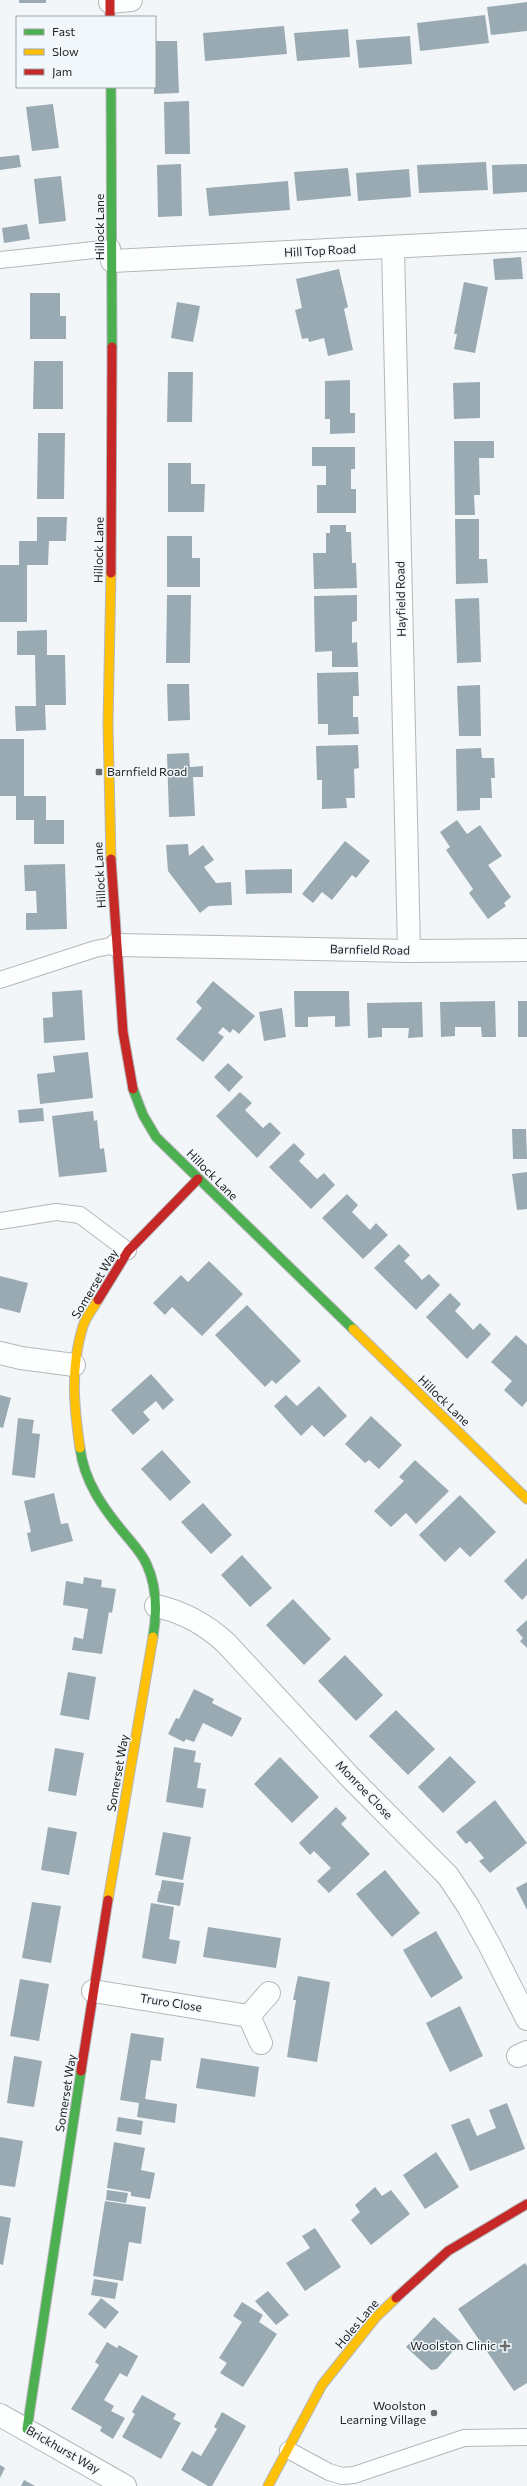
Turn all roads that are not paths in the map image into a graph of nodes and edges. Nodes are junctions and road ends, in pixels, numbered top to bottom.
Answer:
1 (131, 0) edge
2 (110, 6) edge
3 (111, 88) edge
4 (527, 240) edge
5 (393, 248) junction
6 (112, 255) junction
7 (0, 260) edge
8 (116, 945) junction
9 (527, 950) edge
10 (408, 951) junction
11 (0, 980) edge
12 (198, 1179) junction
13 (0, 1221) edge
14 (128, 1251) junction
15 (0, 1352) edge
16 (74, 1366) junction
17 (527, 1499) edge
18 (156, 1606) junction
19 (93, 1991) junction
20 (269, 1993) dead end
21 (249, 2016) junction
22 (527, 2019) edge
23 (261, 2043) dead end
24 (527, 2204) edge
25 (0, 2415) edge
26 (27, 2429) junction
27 (527, 2437) edge
28 (288, 2450) junction
29 (342, 2481) edge
30 (125, 2486) edge
31 (268, 2486) edge

1 - 2 street
3 - 6 street, Hillock Lane
4 - 5 street, Hill Top Road
5 - 6 street, Hill Top Road
5 - 10 street, Hayfield Road
6 - 7 lane
6 - 8 street, Hillock Lane
8 - 10 street, Barnfield Road
8 - 11 lane
8 - 12 street, Hillock Lane
9 - 10 street, Barnfield Road
12 - 14 street, Somerset Way
12 - 17 street, Hillock Lane
13 - 14 lane
14 - 16 street, Somerset Way
15 - 16 street
16 - 18 street, Somerset Way
18 - 19 street, Somerset Way
18 - 22 street, Monroe Close
19 - 21 street, Truro Close
19 - 26 street, Somerset Way
20 - 21 street
21 - 23 street
24 - 28 street, Holes Lane
25 - 26 street, Brickhurst Way
26 - 30 street, Brickhurst Way
27 - 29 lane
28 - 29 lane
28 - 31 street, Holes Lane

